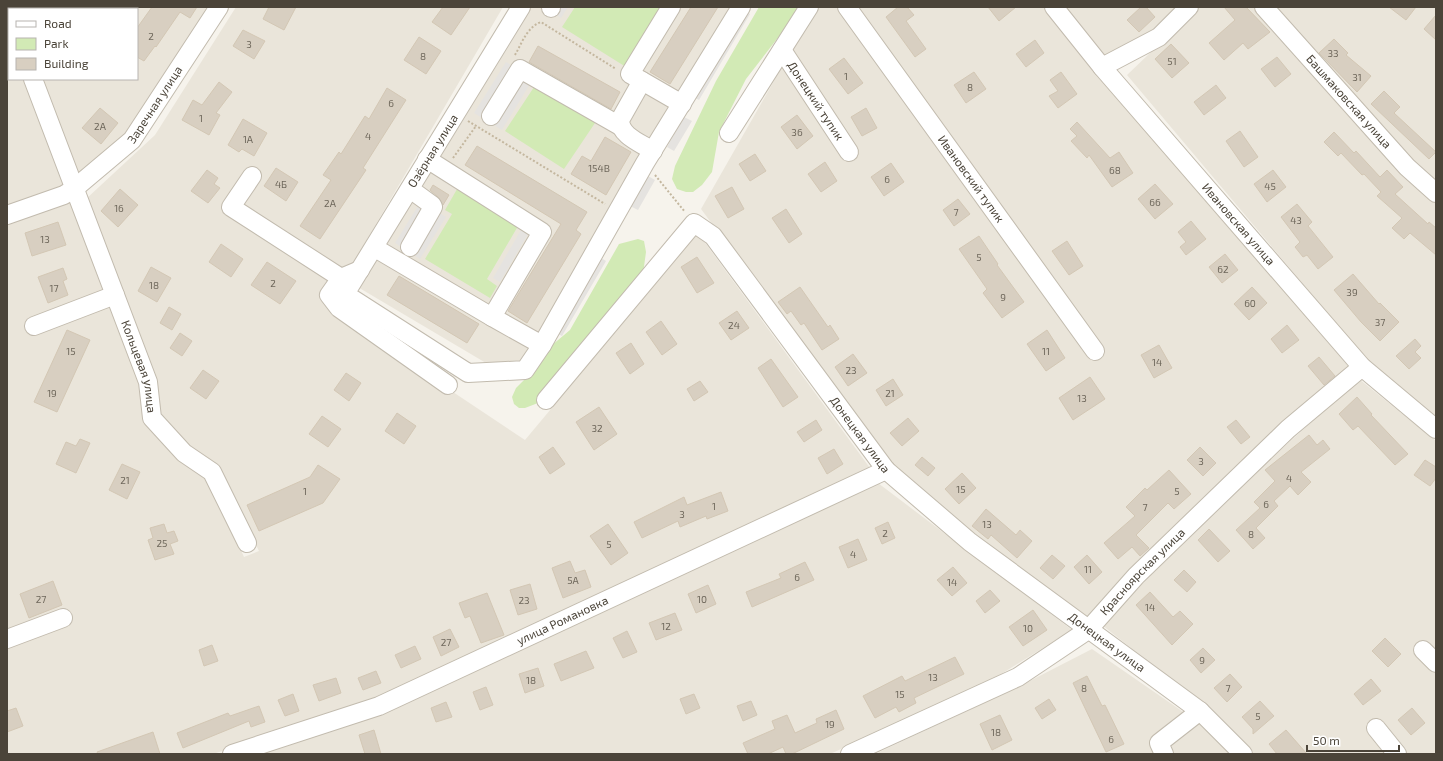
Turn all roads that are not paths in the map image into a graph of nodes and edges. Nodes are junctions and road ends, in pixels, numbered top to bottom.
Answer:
1 (219, 7) edge
2 (521, 7) edge
3 (671, 7) edge
4 (741, 7) edge
5 (809, 7) edge
6 (847, 7) edge
7 (1054, 7) edge
8 (1189, 7) edge
9 (1264, 7) edge
10 (782, 50) junction
11 (1102, 67) junction
12 (636, 78) junction
13 (32, 80) edge
14 (471, 90) junction
15 (682, 104) junction
16 (620, 126) junction
17 (729, 133) dead end
18 (849, 152) dead end
19 (649, 157) junction
20 (427, 159) junction
21 (252, 176) dead end
22 (75, 188) junction
23 (410, 189) junction
24 (1436, 193) edge
25 (7, 215) edge
26 (390, 221) junction
27 (375, 248) junction
28 (343, 286) junction
29 (115, 295) junction
30 (492, 317) junction
31 (34, 326) dead end
32 (542, 345) junction
33 (1095, 351) dead end
34 (1362, 367) junction
35 (448, 385) dead end
36 (546, 400) dead end
37 (1436, 429) edge
38 (886, 470) junction
39 (247, 543) dead end
40 (63, 618) dead end
41 (1088, 630) junction
42 (7, 639) edge
43 (1423, 650) dead end
44 (1436, 663) edge
45 (1200, 711) junction
46 (1376, 728) dead end
47 (232, 754) edge
48 (850, 754) edge
49 (1164, 754) edge
50 (1243, 754) edge
51 (1397, 754) edge

1 - 22 street, Заречная улица
2 - 14 street, Озёрная улица
3 - 12 street
4 - 15 street
5 - 10 street
6 - 33 street, Ивановский тупик
7 - 11 street, Ивановская улица
8 - 11 street
9 - 24 street, Башмаковская улица
10 - 17 street
10 - 18 street, Донецкий тупик
11 - 34 street, Ивановская улица
12 - 15 street
12 - 16 street
13 - 22 street, Кольцевая улица
14 - 16 street
14 - 20 street, Озёрная улица
15 - 19 street
16 - 19 street
19 - 32 street
20 - 23 street, Озёрная улица
20 - 30 street
21 - 28 street
22 - 25 street
22 - 29 street, Кольцевая улица
23 - 26 street, Озёрная улица
23 - 26 street
26 - 27 street, Озёрная улица
27 - 28 street, Озёрная улица
27 - 30 street
28 - 32 street
28 - 35 street, Озёрная улица
29 - 31 street
29 - 39 street, Кольцевая улица
30 - 32 street
34 - 37 street, Ивановская улица
34 - 41 street, Красноярская улица
36 - 38 street, Донецкая улица
38 - 41 street, Донецкая улица
38 - 47 street, улица Романовка
40 - 42 street
41 - 45 street, Донецкая улица
41 - 48 street, Красноярская улица
43 - 44 street
45 - 49 street
45 - 50 street, Донецкая улица
46 - 51 street

